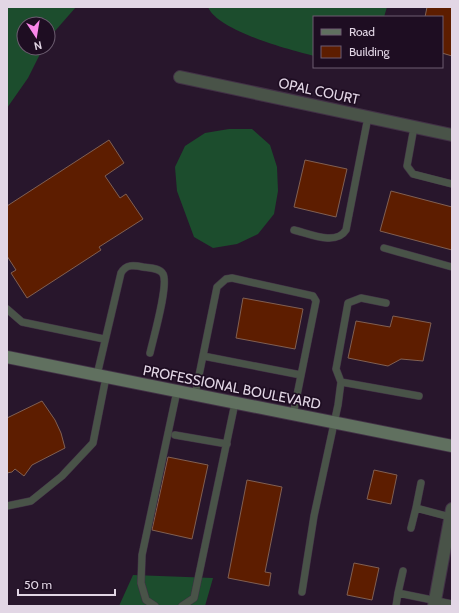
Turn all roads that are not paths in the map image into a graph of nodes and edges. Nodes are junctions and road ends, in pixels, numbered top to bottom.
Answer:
1 (180, 77) dead end
2 (368, 117) junction
3 (414, 127) junction
4 (452, 135) edge
5 (452, 184) edge
6 (294, 230) dead end
7 (384, 248) dead end
8 (452, 266) edge
9 (386, 303) dead end
10 (7, 309) edge
11 (104, 339) junction
12 (150, 353) dead end
13 (203, 356) junction
14 (7, 357) edge
15 (301, 375) junction
16 (102, 376) junction
17 (341, 382) junction
18 (177, 391) junction
19 (195, 395) junction
20 (419, 396) dead end
21 (235, 403) junction
22 (293, 414) junction
23 (333, 423) junction
24 (175, 436) dead end
25 (227, 444) junction
26 (452, 446) edge
27 (421, 483) dead end
28 (7, 506) edge
29 (416, 508) junction
30 (451, 513) edge
31 (411, 528) dead end
32 (403, 571) dead end
33 (302, 592) dead end
34 (398, 593) junction
35 (434, 603) edge
36 (452, 604) edge
37 (155, 606) edge
38 (182, 606) edge
39 (396, 606) edge

1 - 2 street, OPAL COURT
2 - 3 street, OPAL COURT
2 - 6 lane
3 - 4 street, OPAL COURT
3 - 5 lane
7 - 8 lane
9 - 17 lane
10 - 11 lane
11 - 12 lane
11 - 16 lane
13 - 15 lane
13 - 15 lane
13 - 19 lane
14 - 16 street, PROFESSIONAL BOULEVARD
15 - 22 lane
16 - 18 street, PROFESSIONAL BOULEVARD
16 - 28 lane
17 - 20 lane
17 - 23 lane
18 - 19 street, PROFESSIONAL BOULEVARD
18 - 37 lane
19 - 21 street, PROFESSIONAL BOULEVARD
21 - 22 street, PROFESSIONAL BOULEVARD
21 - 25 lane
22 - 23 street, PROFESSIONAL BOULEVARD
23 - 26 street, PROFESSIONAL BOULEVARD
23 - 33 lane
24 - 25 lane
25 - 38 lane
27 - 29 lane
29 - 30 lane
29 - 31 lane
30 - 35 street
32 - 34 lane
34 - 35 lane
34 - 39 lane
35 - 36 lane

